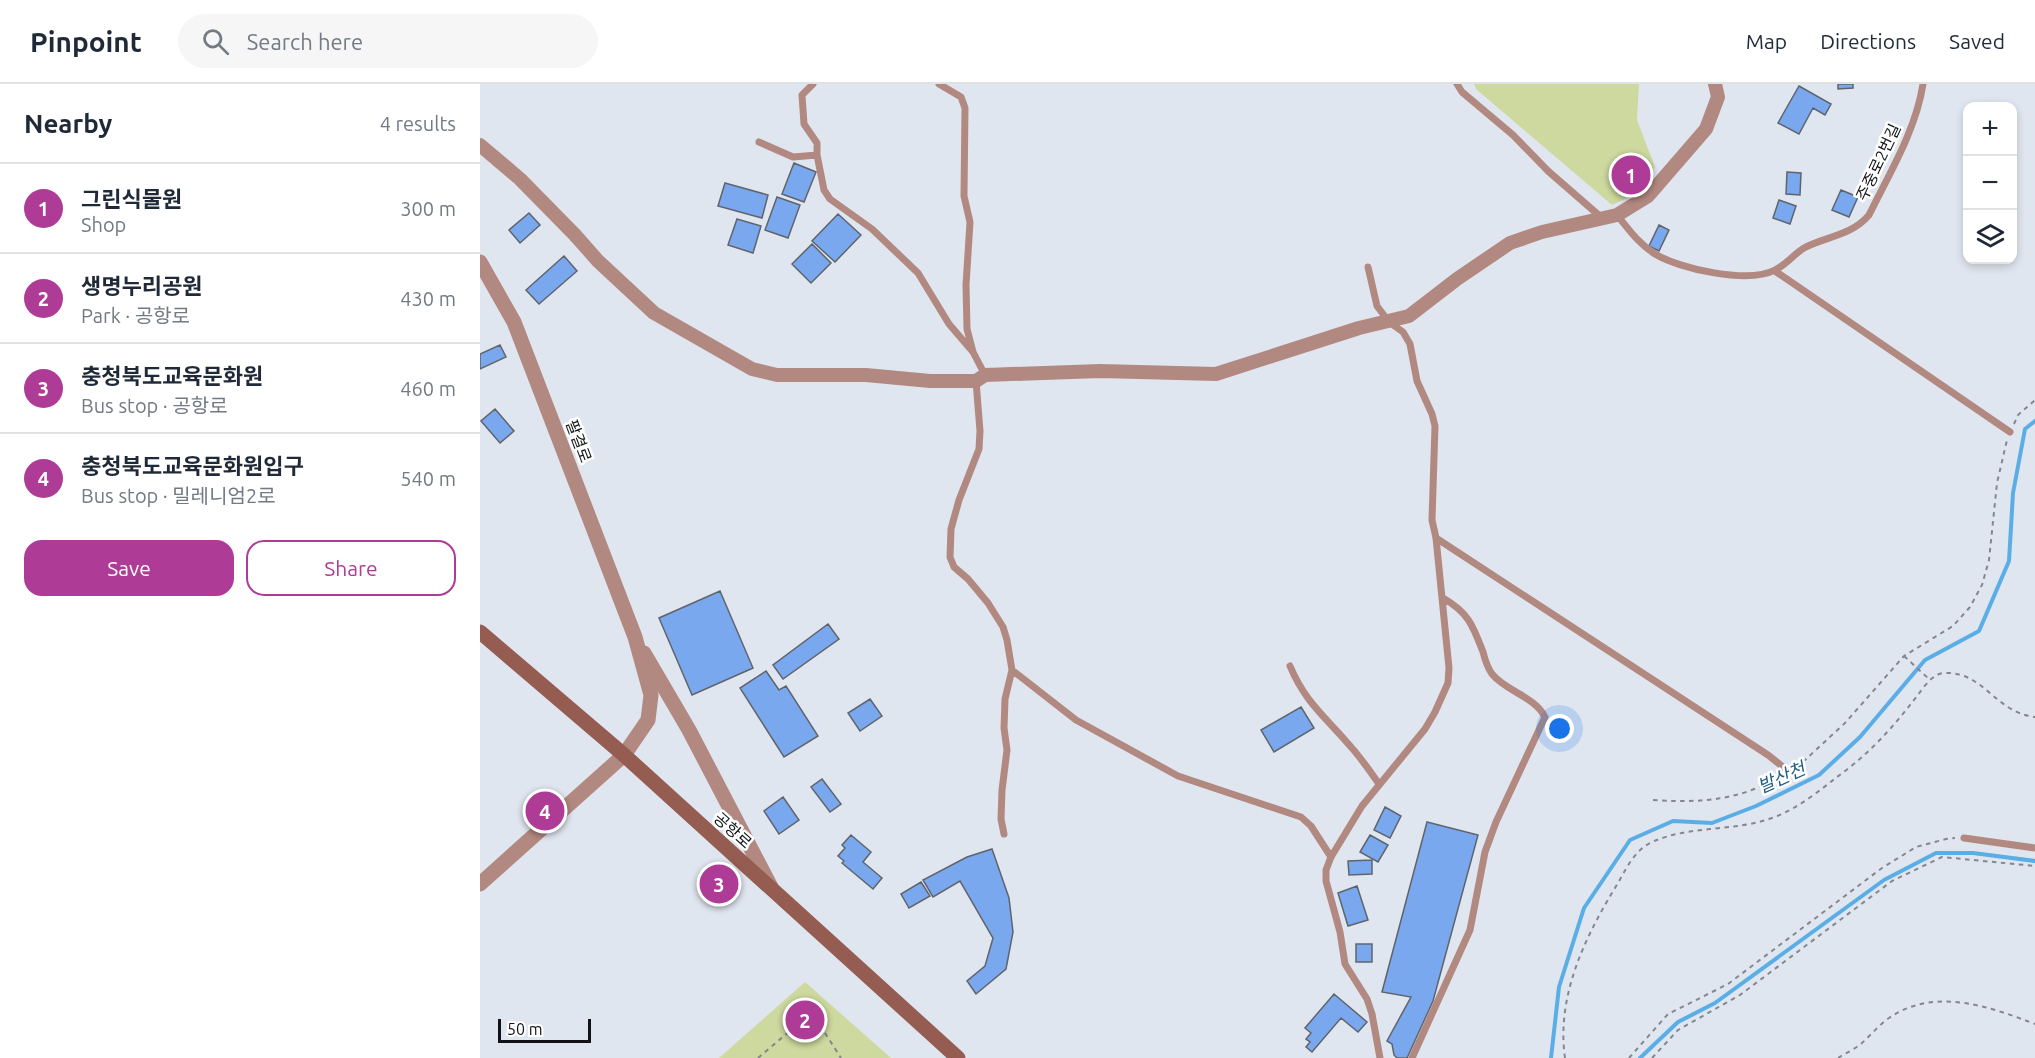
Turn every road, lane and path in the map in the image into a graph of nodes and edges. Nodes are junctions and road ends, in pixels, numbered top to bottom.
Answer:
1 (813, 84) edge
2 (939, 84) edge
3 (1457, 84) edge
4 (1715, 84) edge
5 (1923, 84) edge
6 (759, 142) dead end
7 (480, 145) edge
8 (816, 155) junction
9 (1617, 215) junction
10 (1602, 218) junction
11 (480, 262) edge
12 (1368, 267) dead end
13 (1774, 271) junction
14 (1389, 322) junction
15 (973, 351) junction
16 (980, 378) junction
17 (2035, 400) edge
18 (2010, 432) junction
19 (1436, 538) junction
20 (1443, 598) junction
21 (480, 632) edge
22 (635, 637) junction
23 (1904, 656) junction
24 (1290, 666) dead end
25 (1012, 670) junction
26 (1930, 680) junction
27 (2035, 717) edge
28 (624, 755) junction
29 (1788, 771) junction
30 (1379, 784) junction
31 (1653, 800) dead end
32 (1004, 834) dead end
33 (1964, 838) joint
34 (2035, 848) edge
35 (1331, 857) junction
36 (2035, 866) edge
37 (480, 884) edge
38 (772, 889) junction
39 (2035, 1024) edge
40 (791, 1030) dead end
41 (825, 1033) dead end
42 (758, 1058) edge
43 (841, 1058) edge
44 (958, 1058) edge
45 (1380, 1058) edge
46 (1412, 1058) edge
47 (1565, 1058) edge
48 (1629, 1058) edge
49 (1652, 1058) edge
50 (1838, 1058) edge

1 - 8 lane
2 - 15 lane
3 - 10 lane
4 - 9 street
5 - 13 lane, 주중로2번길
6 - 8 lane
7 - 16 street
8 - 15 lane
9 - 10 street
9 - 13 lane, 주중로2번길
10 - 14 street
11 - 22 street, 팔결로
12 - 14 lane
13 - 18 lane
14 - 16 street
14 - 19 lane
15 - 16 lane
16 - 25 lane
17 - 18 path
18 - 23 path
19 - 20 lane
19 - 29 lane
20 - 30 lane
20 - 46 lane
21 - 28 main road, 공항로
22 - 28 street
22 - 38 street
23 - 26 path
23 - 29 path
24 - 30 lane
25 - 32 lane
25 - 35 lane
26 - 27 path
26 - 47 path
28 - 37 street
28 - 38 main road, 공항로
29 - 31 path
30 - 35 lane
33 - 34 lane
33 - 48 path
35 - 45 lane
36 - 49 path
38 - 44 main road, 공항로
39 - 50 path
40 - 42 path
41 - 43 path

